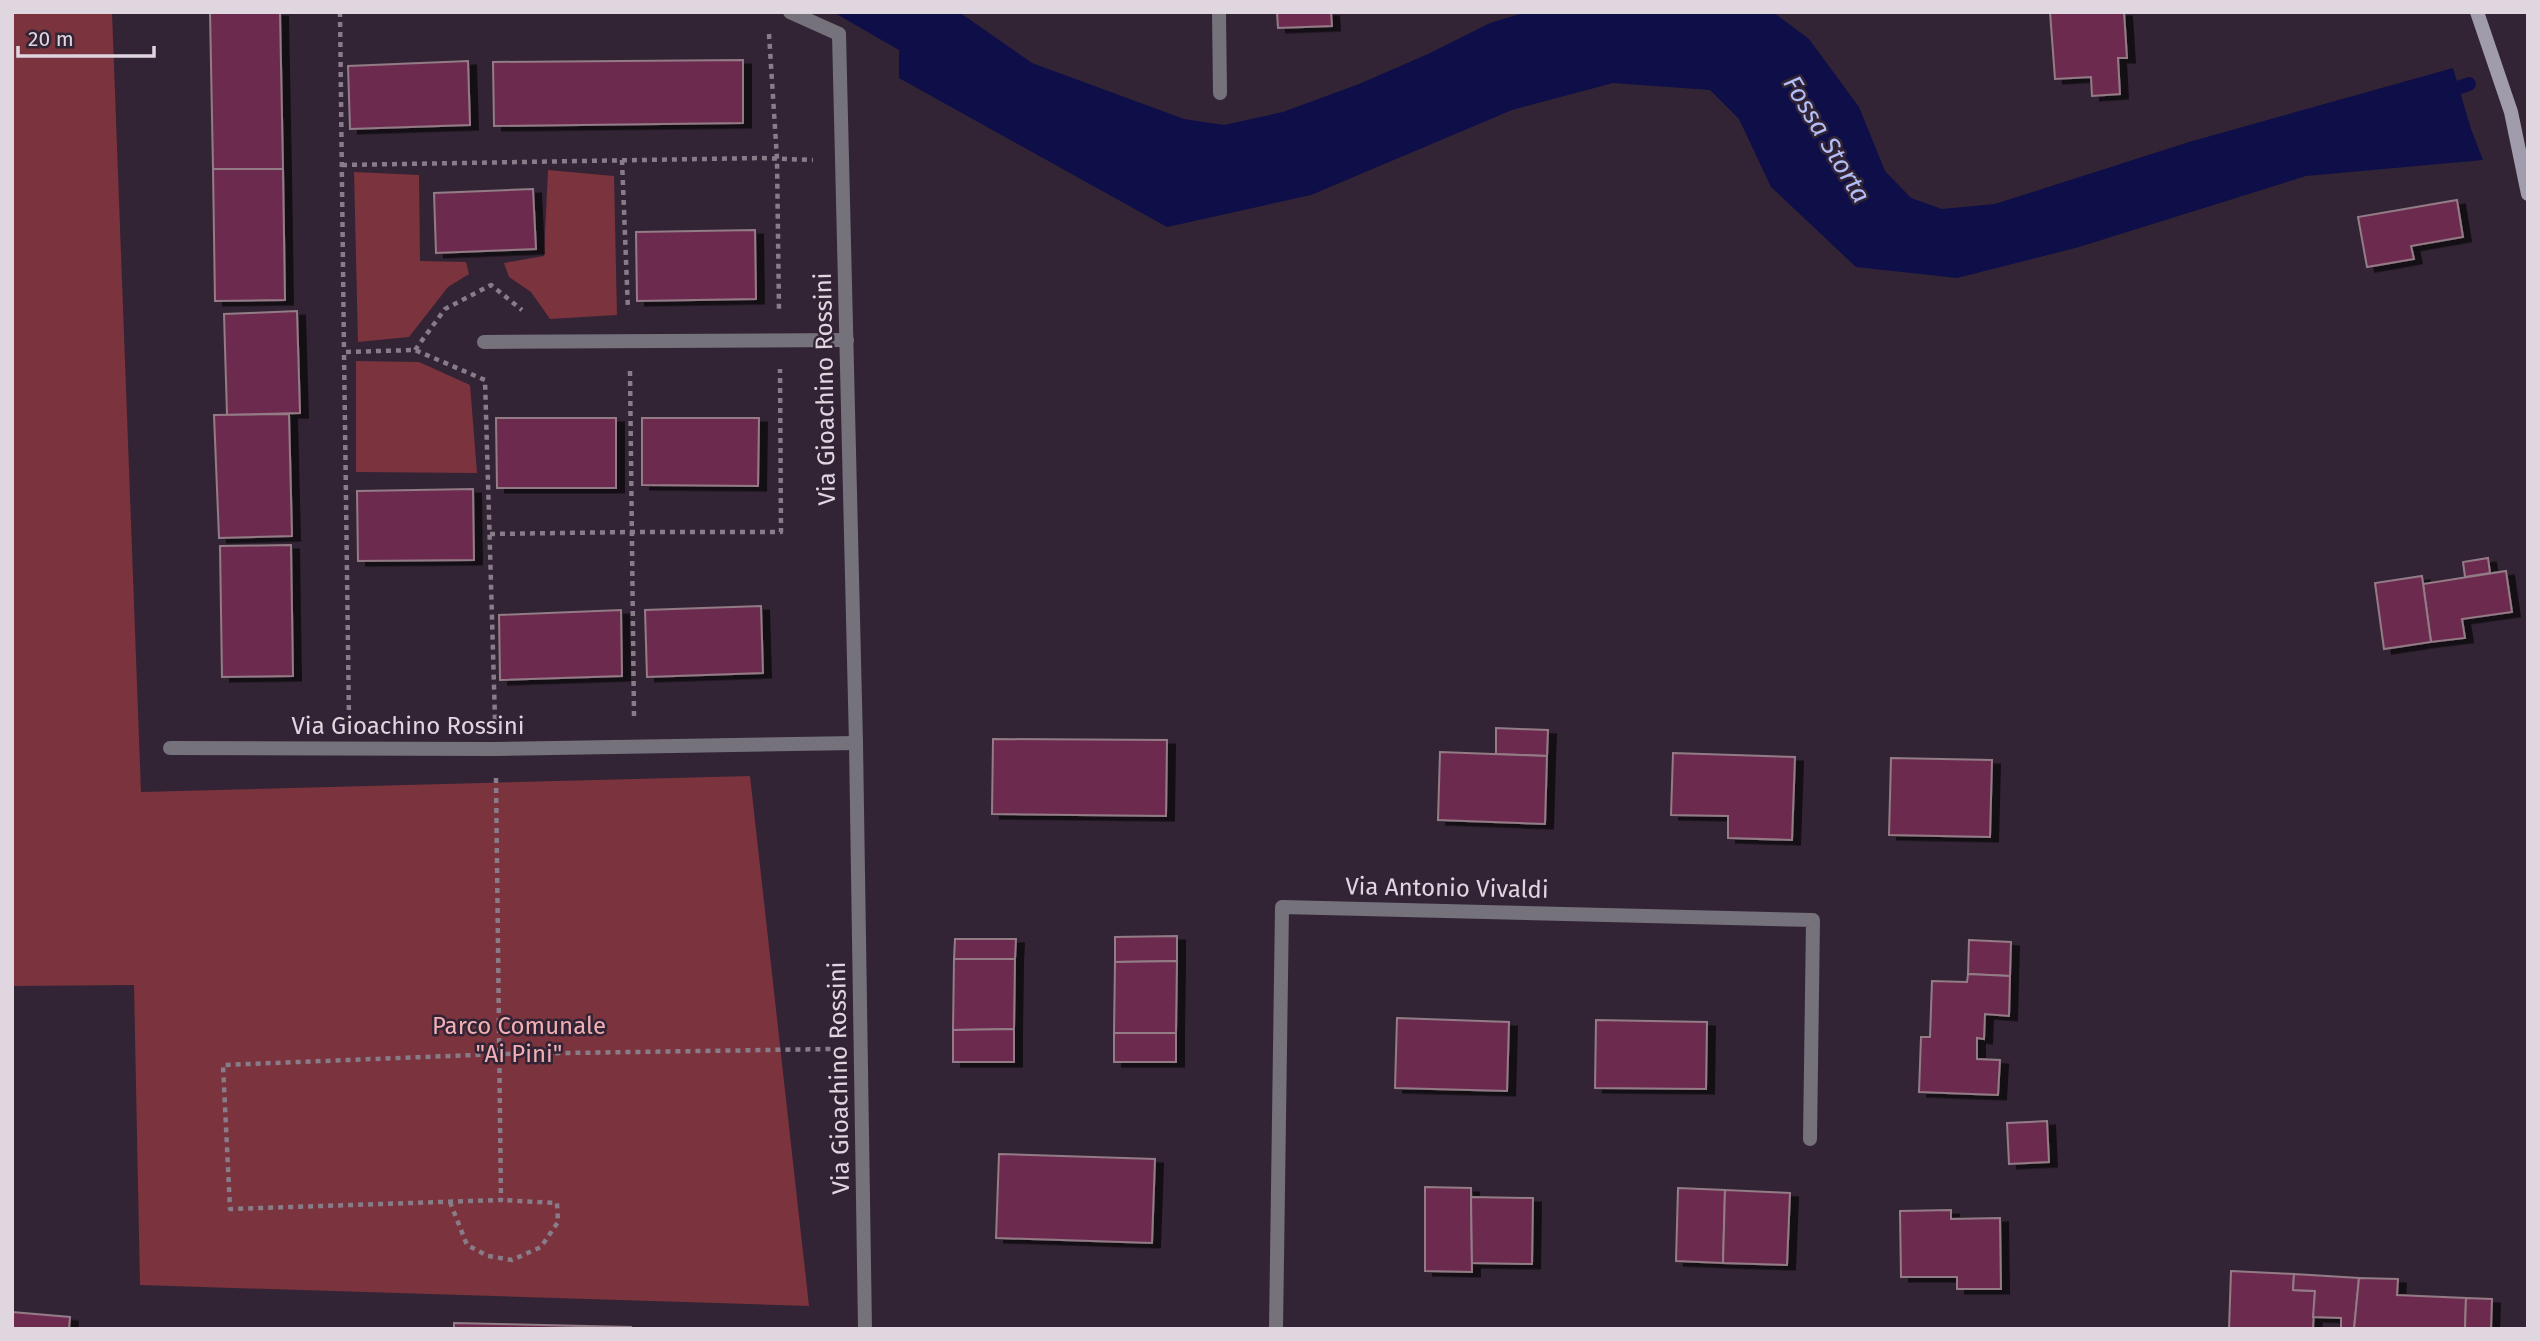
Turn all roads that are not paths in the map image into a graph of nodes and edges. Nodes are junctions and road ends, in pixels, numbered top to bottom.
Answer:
1 (790, 12) edge
2 (1219, 12) edge
3 (2477, 12) edge
4 (1220, 93) dead end
5 (2528, 194) edge
6 (847, 341) junction
7 (484, 342) dead end
8 (856, 743) junction
9 (170, 748) dead end
10 (1810, 1139) dead end
11 (865, 1329) edge
12 (1276, 1329) edge

1 - 6 street, Via Gioachino Rossini
2 - 4 street
3 - 5 street
6 - 7 street
6 - 8 street, Via Gioachino Rossini
8 - 9 street, Via Gioachino Rossini
8 - 11 street, Via Gioachino Rossini
10 - 12 street, Via Antonio Vivaldi

